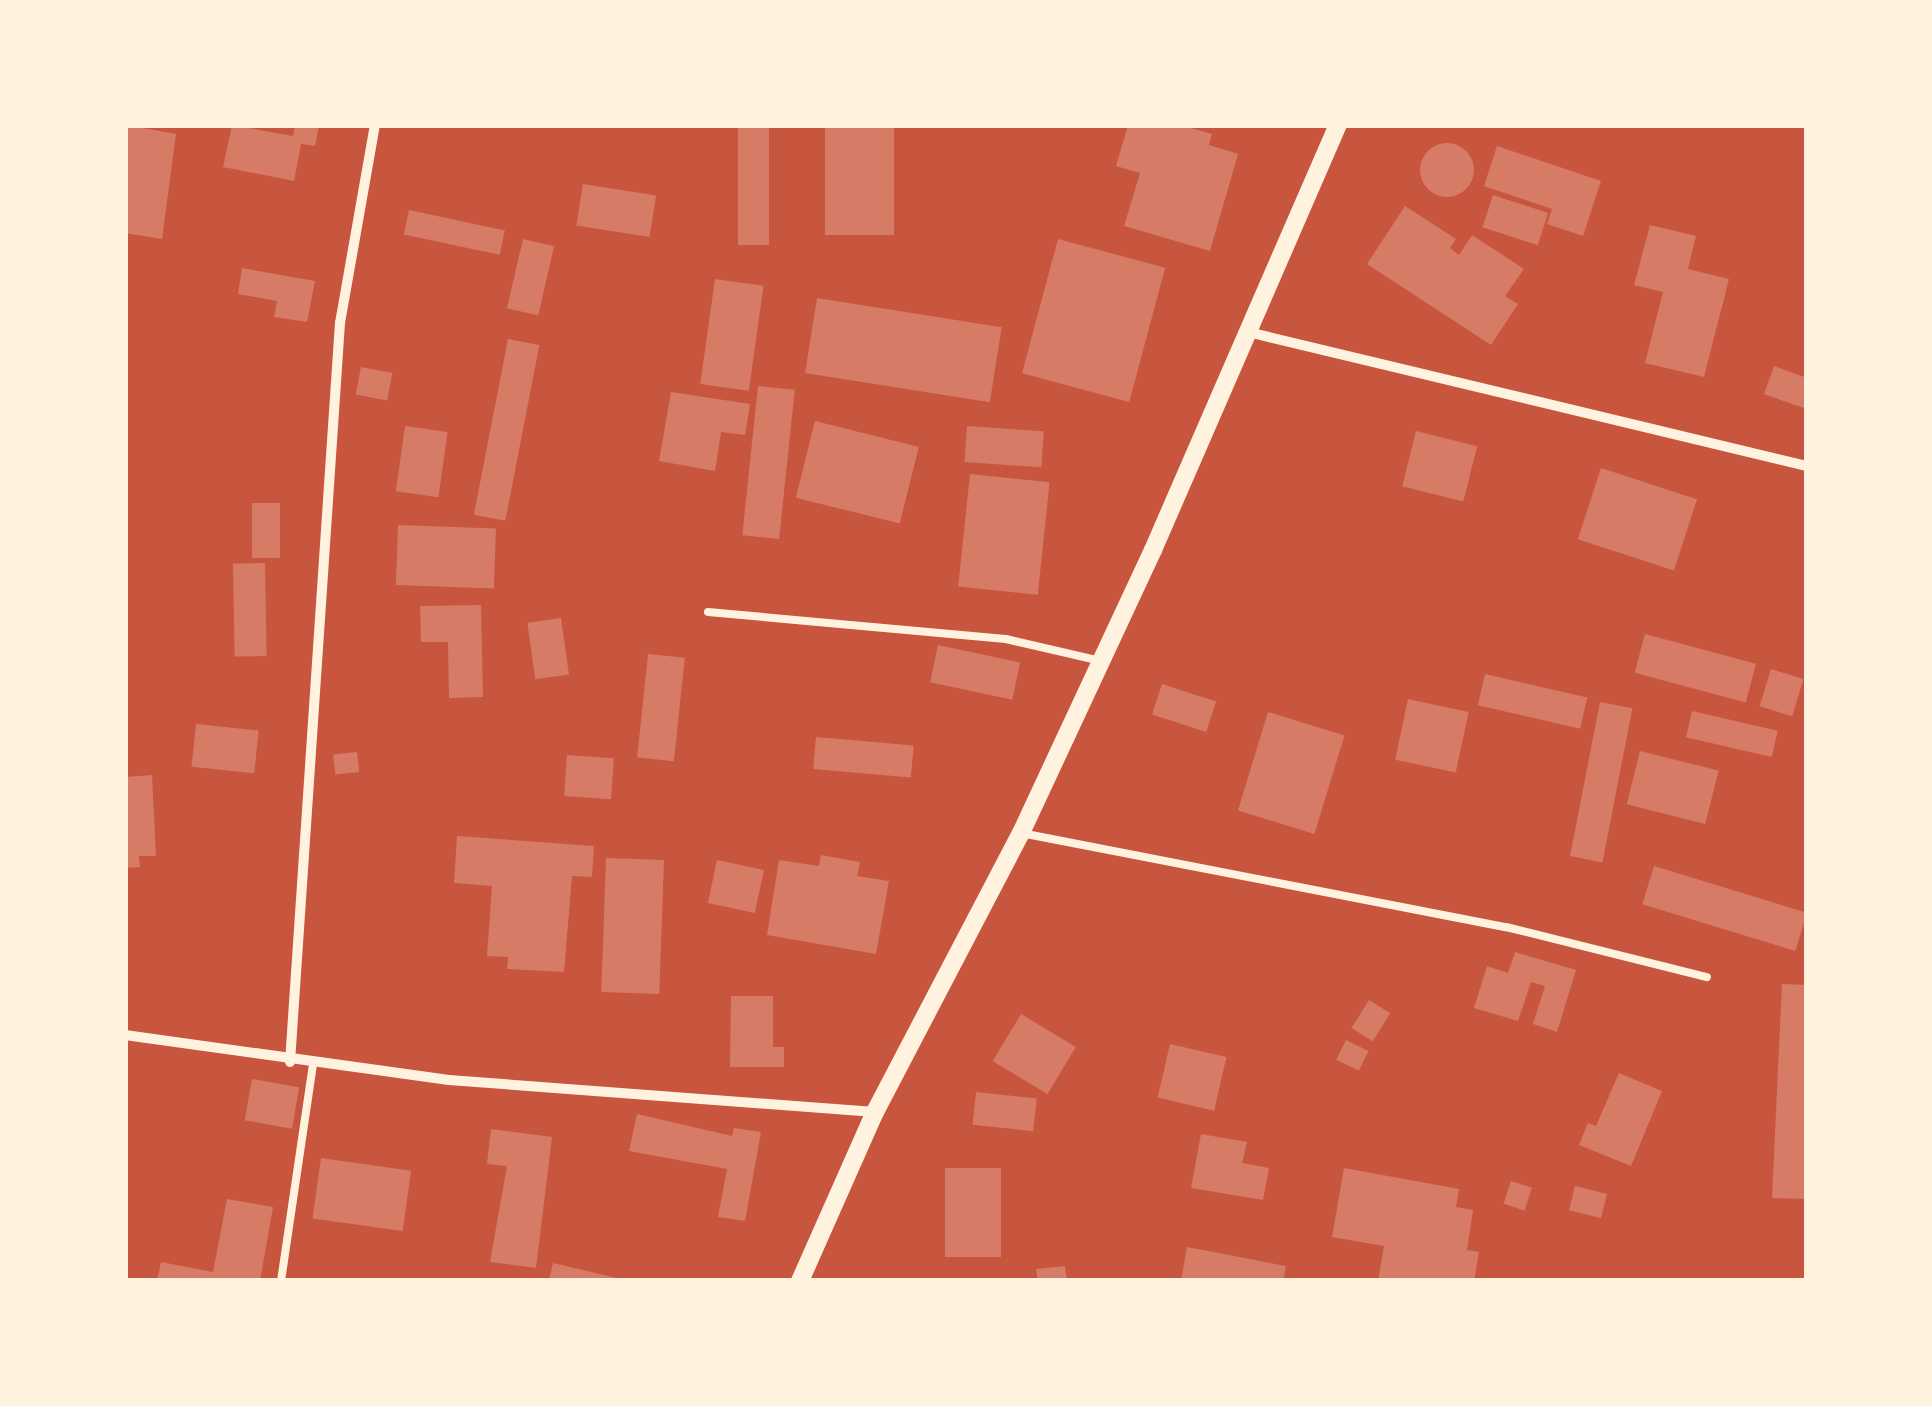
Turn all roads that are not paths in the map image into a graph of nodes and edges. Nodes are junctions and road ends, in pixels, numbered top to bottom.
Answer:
1 (375, 125) edge
2 (1338, 125) edge
3 (1248, 332) junction
4 (1807, 466) edge
5 (708, 612) dead end
6 (1101, 662) junction
7 (1021, 834) junction
8 (1707, 977) dead end
9 (125, 1035) edge
10 (290, 1062) junction
11 (313, 1065) junction
12 (875, 1112) junction
13 (281, 1281) edge
14 (800, 1281) edge

1 - 10 street
2 - 3 street
3 - 4 street
3 - 6 street
5 - 6 lane
6 - 7 street
7 - 8 lane
7 - 12 street
9 - 10 street
10 - 11 street
11 - 12 street
11 - 13 lane
12 - 14 street

